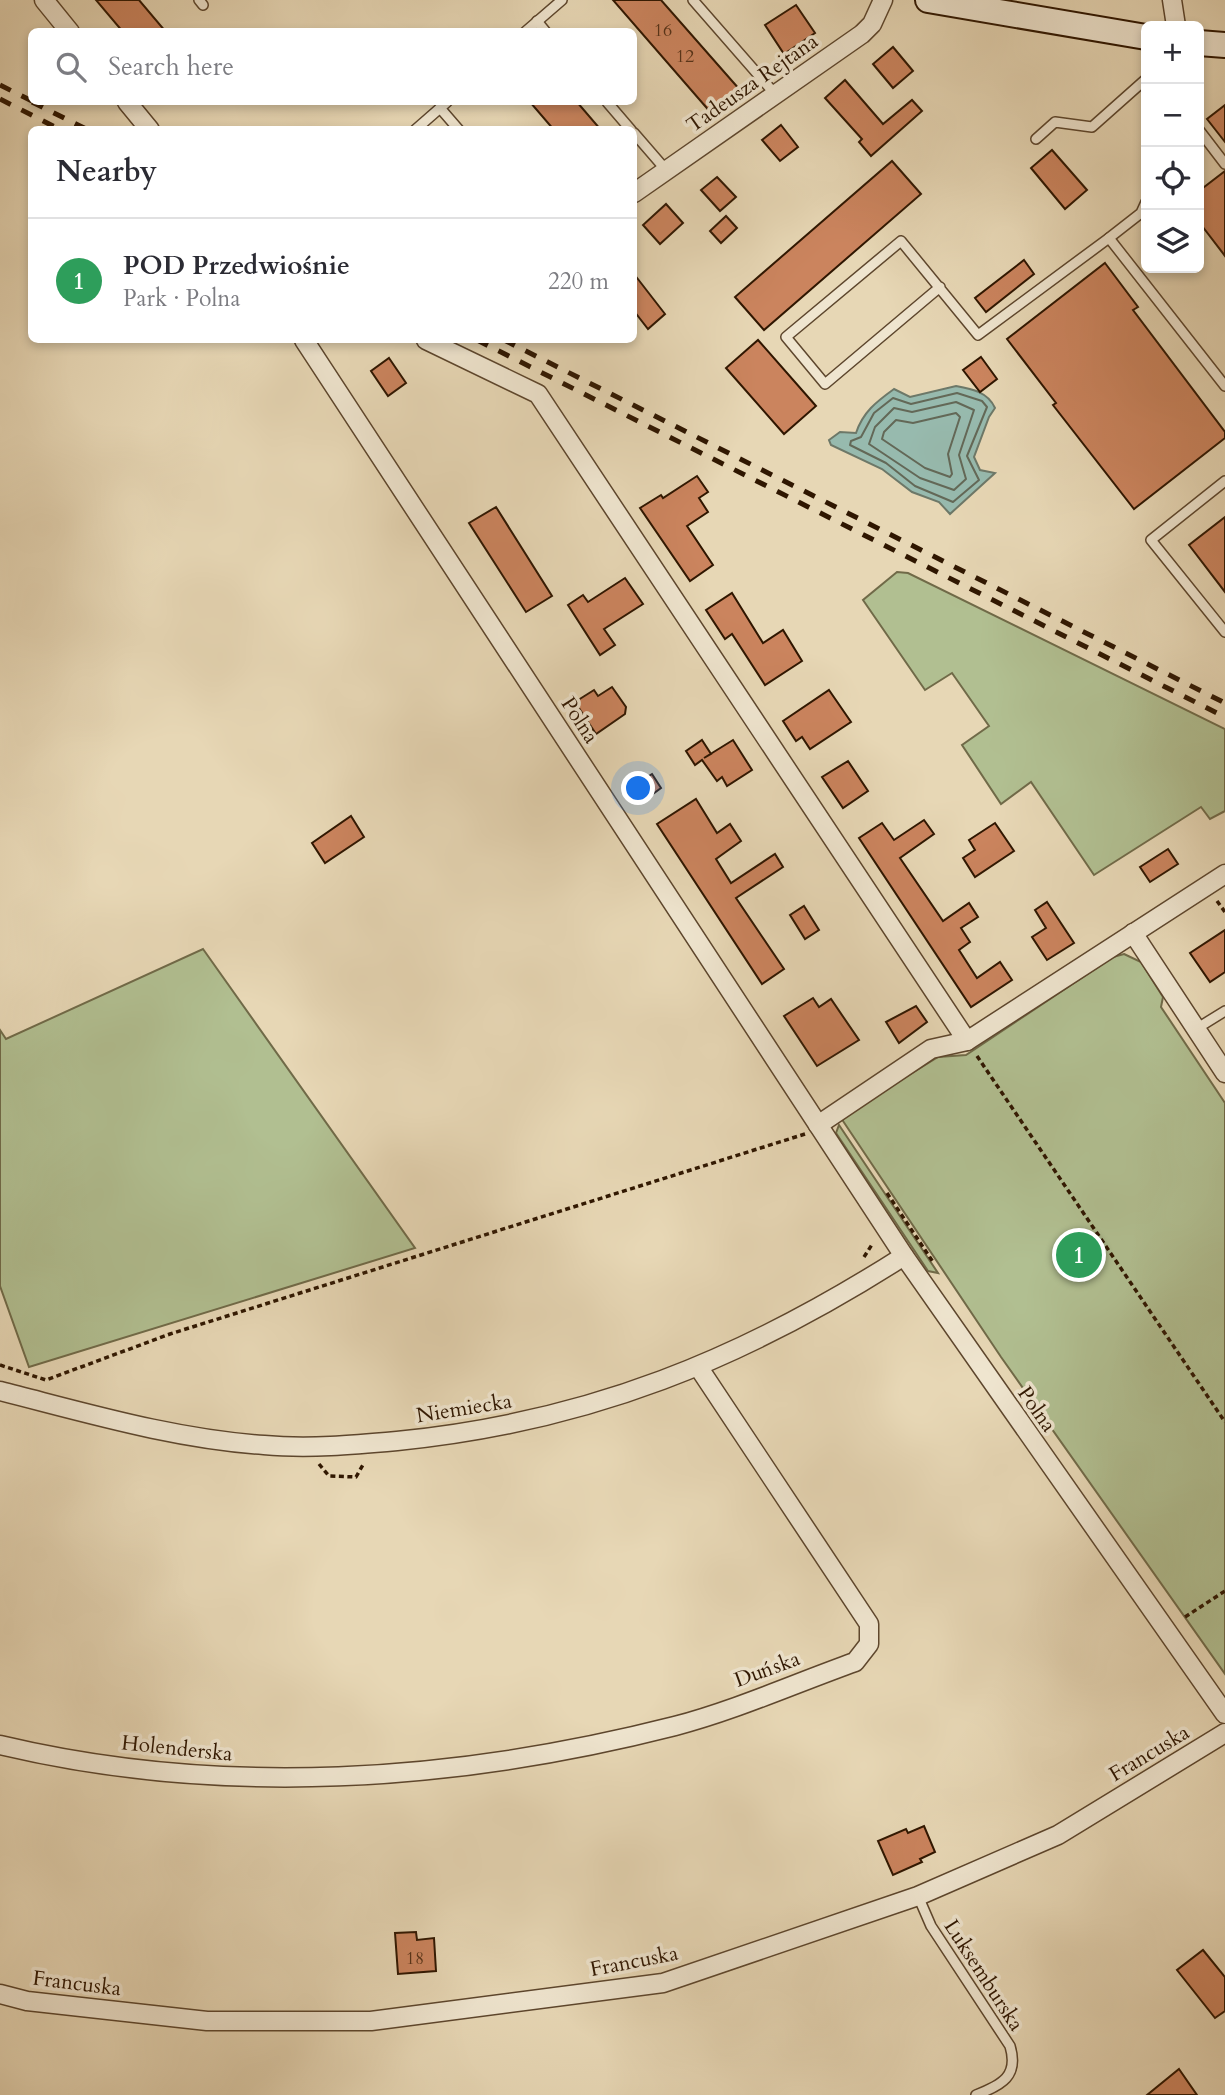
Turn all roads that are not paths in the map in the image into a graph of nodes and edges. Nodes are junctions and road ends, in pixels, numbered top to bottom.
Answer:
1 (44, 0) edge
2 (562, 0) edge
3 (693, 0) edge
4 (883, 0) edge
5 (928, 0) edge
6 (1172, 0) edge
7 (537, 21) junction
8 (1175, 21) edge
9 (67, 28) edge
10 (529, 28) edge
11 (543, 28) edge
12 (1141, 36) edge
13 (1204, 43) edge
14 (1225, 45) edge
15 (1141, 83) edge
16 (775, 94) junction
17 (129, 105) edge
18 (443, 105) edge
19 (610, 105) edge
20 (147, 126) edge
21 (419, 126) edge
22 (456, 126) edge
23 (628, 126) edge
24 (637, 137) edge
25 (1204, 137) edge
26 (1036, 139) dead end
27 (1225, 164) edge
28 (666, 170) junction
29 (637, 191) edge
30 (1142, 210) edge
31 (1109, 238) junction
32 (940, 287) junction
33 (306, 343) edge
34 (432, 343) edge
35 (1225, 386) edge
36 (1225, 481) edge
37 (1225, 632) edge
38 (1225, 874) edge
39 (1133, 933) junction
40 (1225, 1011) edge
41 (1196, 1029) junction
42 (970, 1046) junction
43 (1225, 1073) edge
44 (818, 1125) junction
45 (904, 1256) junction
46 (699, 1367) junction
47 (0, 1391) edge
48 (1225, 1714) edge
49 (1225, 1733) edge
50 (0, 1745) edge
51 (351, 1778) joint
52 (918, 1896) junction
53 (0, 1994) edge
54 (976, 2095) edge

1 - 9 street
2 - 7 lane
3 - 16 lane
4 - 16 street, Tadeusza Rejtana
5 - 12 street
6 - 8 street
7 - 10 lane
7 - 11 lane
13 - 14 street
15 - 26 lane
16 - 28 street, Tadeusza Rejtana
17 - 20 street
18 - 21 lane
18 - 22 lane
19 - 23 lane
24 - 28 lane
25 - 27 lane
28 - 29 street, Tadeusza Rejtana
30 - 31 lane
31 - 32 lane
31 - 35 lane
32 - 32 lane
33 - 44 street, Polna
34 - 42 street
36 - 37 lane
38 - 39 street
39 - 41 street
39 - 42 street
40 - 41 lane
41 - 43 street
42 - 44 street
44 - 45 street, Polna
45 - 46 street, Niemiecka
45 - 48 street, Polna
46 - 47 street, Niemiecka
46 - 51 street, Duńska
49 - 52 street, Francuska
50 - 51 street, Holenderska
52 - 53 street, Francuska
52 - 54 lane, Luksemburska

